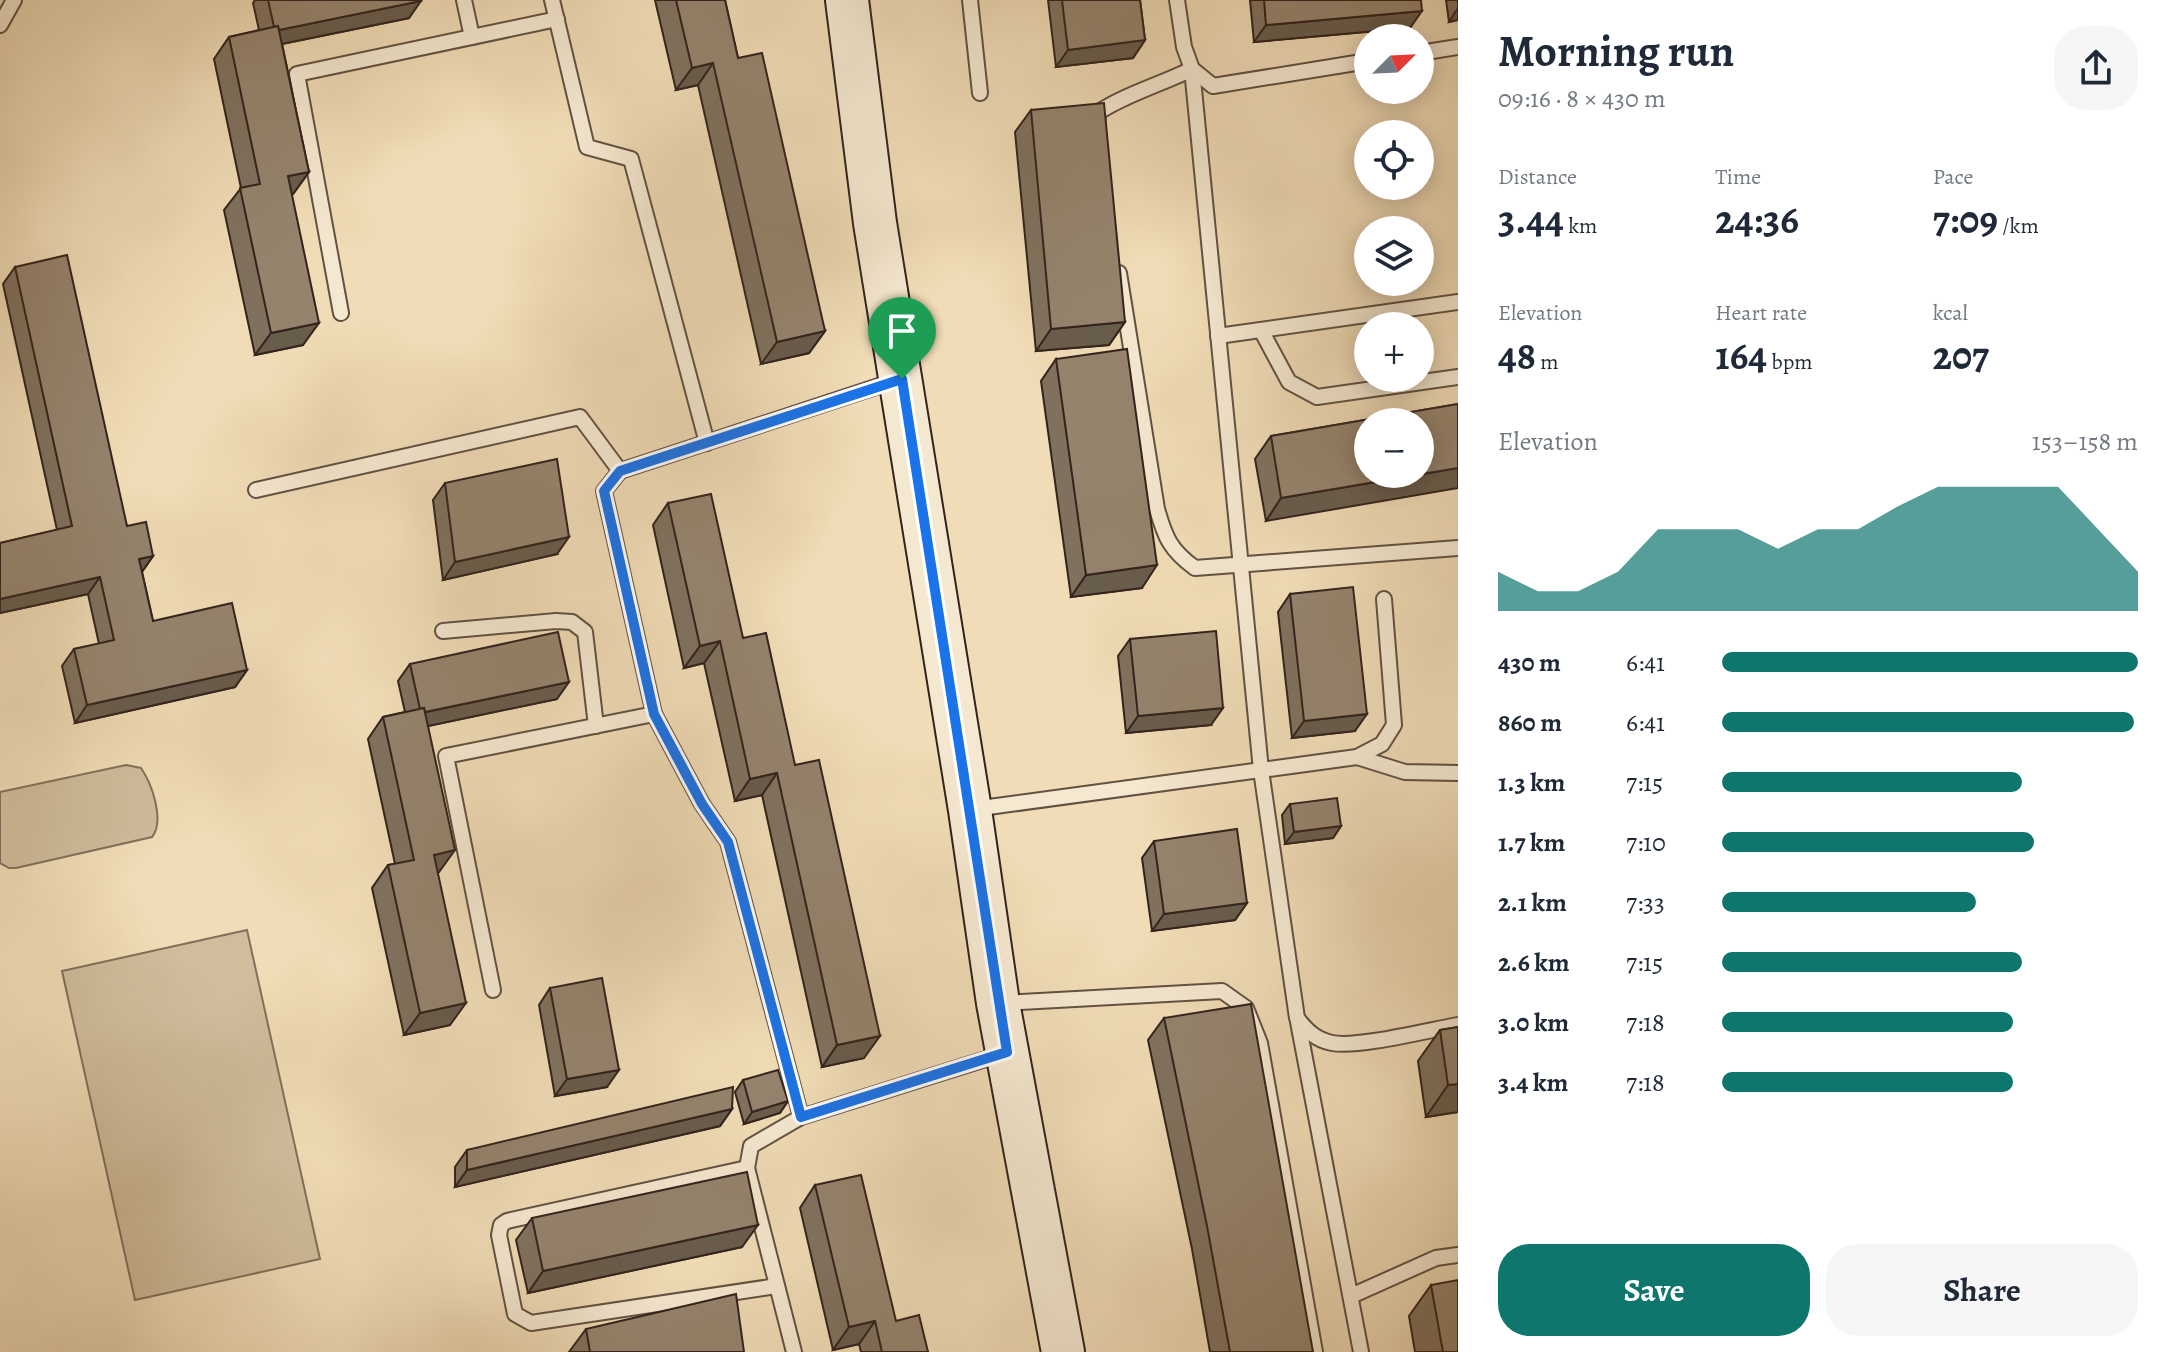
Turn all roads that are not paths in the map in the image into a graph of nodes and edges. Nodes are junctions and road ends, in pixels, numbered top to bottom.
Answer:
1 (14, 0) edge
2 (464, 0) edge
3 (552, 0) edge
4 (847, 0) edge
5 (970, 0) edge
6 (1177, 0) edge
7 (557, 19) junction
8 (0, 25) edge
9 (472, 37) junction
10 (1458, 47) edge
11 (1434, 51) edge
12 (1354, 63) edge
13 (1192, 69) junction
14 (980, 93) dead end
15 (1099, 145) edge
16 (1116, 251) edge
17 (1458, 302) edge
18 (341, 313) dead end
19 (1261, 330) junction
20 (1218, 336) junction
21 (1458, 377) edge
22 (902, 379) junction
23 (707, 443) junction
24 (620, 471) junction
25 (256, 490) dead end
26 (1458, 548) edge
27 (1240, 565) junction
28 (1384, 599) dead end
29 (443, 631) dead end
30 (654, 714) junction
31 (596, 726) junction
32 (1357, 757) junction
33 (1261, 770) junction
34 (1458, 773) edge
35 (970, 810) junction
36 (493, 990) dead end
37 (998, 1003) junction
38 (1297, 1018) junction
39 (1458, 1025) edge
40 (1007, 1052) junction
41 (801, 1117) junction
42 (747, 1168) junction
43 (1458, 1255) edge
44 (777, 1286) junction
45 (1351, 1296) junction
46 (794, 1352) edge
47 (1063, 1352) edge
48 (1315, 1352) edge
49 (1361, 1352) edge

1 - 8 lane
2 - 9 lane
3 - 7 lane
4 - 22 street
5 - 14 lane
6 - 13 lane
7 - 9 lane
7 - 23 lane
9 - 18 lane
10 - 11 lane
12 - 13 lane
13 - 15 lane
13 - 20 lane
16 - 27 lane
17 - 19 lane
19 - 20 lane
19 - 21 lane
20 - 27 lane
22 - 23 lane
22 - 35 street
23 - 24 lane
24 - 25 lane
24 - 30 lane
26 - 27 lane
27 - 33 lane
28 - 32 lane
29 - 31 lane
30 - 31 lane
30 - 41 lane
31 - 36 lane
32 - 33 lane
32 - 34 lane
33 - 35 lane
33 - 38 lane
35 - 37 street
37 - 40 street
37 - 48 lane
38 - 39 lane
38 - 45 lane
40 - 41 lane
40 - 47 street
41 - 42 lane
42 - 44 lane
42 - 44 lane
43 - 45 lane
44 - 46 lane
45 - 49 lane

